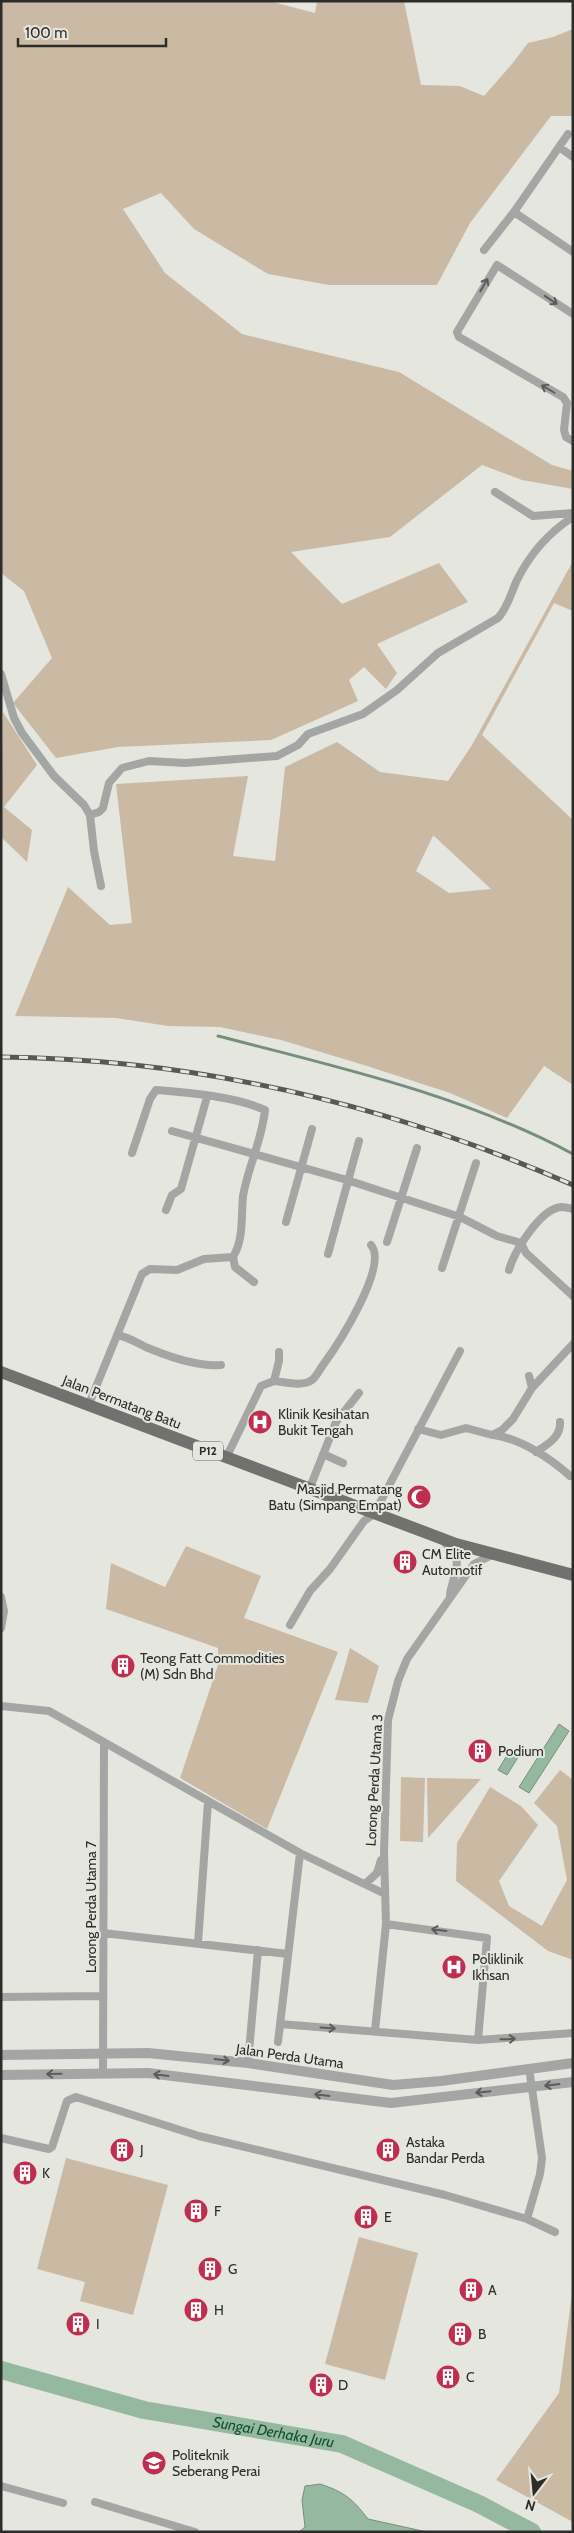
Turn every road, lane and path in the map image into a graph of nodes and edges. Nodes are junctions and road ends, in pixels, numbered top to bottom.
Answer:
1 (568, 134) dead end
2 (558, 147) junction
3 (573, 157) edge
4 (514, 212) junction
5 (484, 250) dead end
6 (573, 252) edge
7 (573, 314) edge
8 (573, 441) edge
9 (495, 492) dead end
10 (573, 512) edge
11 (573, 517) edge
12 (1, 674) edge
13 (10, 703) junction
14 (1, 707) edge
15 (90, 815) junction
16 (101, 886) dead end
17 (207, 1097) junction
18 (312, 1129) dead end
19 (172, 1130) dead end
20 (196, 1137) junction
21 (360, 1141) dead end
22 (418, 1148) dead end
23 (132, 1153) dead end
24 (256, 1154) junction
25 (476, 1163) dead end
26 (303, 1167) junction
27 (347, 1180) junction
28 (400, 1198) junction
29 (573, 1209) edge
30 (166, 1210) dead end
31 (460, 1218) junction
32 (286, 1222) dead end
33 (387, 1242) dead end
34 (522, 1243) junction
35 (371, 1245) dead end
36 (328, 1254) dead end
37 (233, 1257) junction
38 (442, 1268) dead end
39 (509, 1270) dead end
40 (254, 1282) dead end
41 (573, 1296) edge
42 (117, 1335) junction
43 (573, 1344) edge
44 (460, 1351) dead end
45 (279, 1352) dead end
46 (220, 1365) dead end
47 (1, 1372) edge
48 (528, 1376) dead end
49 (274, 1381) junction
50 (532, 1388) junction
51 (359, 1393) dead end
52 (88, 1404) junction
53 (560, 1422) dead end
54 (418, 1430) junction
55 (492, 1434) junction
56 (536, 1452) junction
57 (323, 1454) junction
58 (226, 1458) junction
59 (343, 1463) dead end
60 (570, 1476) dead end
61 (309, 1490) junction
62 (374, 1514) junction
63 (438, 1538) junction
64 (492, 1555) junction
65 (573, 1575) edge
66 (450, 1594) junction
67 (1, 1597) edge
68 (290, 1625) dead end
69 (1, 1628) edge
70 (1, 1706) edge
71 (104, 1742) junction
72 (208, 1802) junction
73 (384, 1852) junction
74 (300, 1853) junction
75 (365, 1884) junction
76 (385, 1894) junction
77 (386, 1924) junction
78 (103, 1933) junction
79 (198, 1942) junction
80 (258, 1950) junction
81 (288, 1954) junction
82 (103, 1996) junction
83 (1, 1997) edge
84 (280, 2024) junction
85 (375, 2031) junction
86 (573, 2033) edge
87 (478, 2040) junction
88 (278, 2042) dead end
89 (103, 2054) junction
90 (1, 2055) edge
91 (248, 2063) junction
92 (573, 2063) edge
93 (528, 2068) junction
94 (103, 2072) junction
95 (1, 2075) edge
96 (573, 2082) edge
97 (532, 2087) junction
98 (1, 2138) edge
99 (527, 2219) junction
100 (555, 2232) dead end
101 (1, 2486) edge
102 (95, 2502) dead end
103 (63, 2503) dead end
104 (195, 2532) edge

1 - 2 street
2 - 3 street
2 - 4 street
4 - 5 street
4 - 6 street
8 -> 7 street
9 - 10 street
11 - 15 street
12 - 13 street
13 - 14 street
13 - 15 street
15 - 16 street
17 - 20 street
17 - 23 street
17 - 24 street
18 - 26 street
19 - 20 street
20 - 24 street
20 - 30 street
21 - 27 street
22 - 28 street
24 - 26 street
24 - 37 street
25 - 31 street
26 - 27 street
26 - 32 street
27 - 28 street
27 - 36 street
28 - 31 street
28 - 33 street
29 - 34 street
31 - 34 street
31 - 38 street
34 - 39 street
34 - 41 street
35 - 49 street
37 - 40 street
37 - 42 street
42 - 46 street
42 - 52 street
43 - 50 street
44 - 54 street
45 - 49 street
47 - 52 main road, Jalan Permatang Batu / P12
48 - 50 street
49 - 58 street
50 - 55 street
51 - 57 street
52 - 58 main road, Jalan Permatang Batu / P12
53 - 56 street
54 - 55 street
54 - 62 street
55 - 56 street
56 - 60 street
57 - 59 street
57 - 61 street
58 - 61 main road, Jalan Permatang Batu / P12
61 - 62 main road, Jalan Permatang Batu / P12
62 - 63 main road, Jalan Permatang Batu / P12
62 - 68 street
63 - 64 main road, Jalan Permatang Batu / P12
63 - 66 street, Lorong Perda Utama 3
64 - 65 main road, Jalan Permatang Batu / P12
64 - 66 street, Lorong Perda Utama 3
66 - 73 street, Lorong Perda Utama 3
67 - 69 street
70 - 71 street
71 - 72 street
71 - 78 street, Lorong Perda Utama 7
72 - 74 street
72 - 79 street
73 - 75 street
73 - 76 street, Lorong Perda Utama 3
74 - 75 street
74 - 81 street
75 - 76 street
76 - 77 street, Lorong Perda Utama 3
77 - 85 street, Lorong Perda Utama 3
87 -> 77 street
78 - 79 street
78 - 82 street, Lorong Perda Utama 7
79 - 80 street
80 - 81 street
80 - 91 street
81 - 84 street
82 - 83 street
82 - 89 street, Lorong Perda Utama 7
84 -> 85 street
84 - 88 street
85 - 87 street
87 -> 86 street
89 - 90 street, Jalan Perda Utama
89 -> 91 street, Jalan Perda Utama
89 - 94 street, Lorong Perda Utama 7
91 - 93 street, Jalan Perda Utama
92 - 93 street, Jalan Perda Utama
93 - 97 street
94 -> 95 street
97 -> 94 street
96 -> 97 street
97 - 99 street
98 - 99 street
99 - 100 street
101 - 103 street
102 - 104 street

